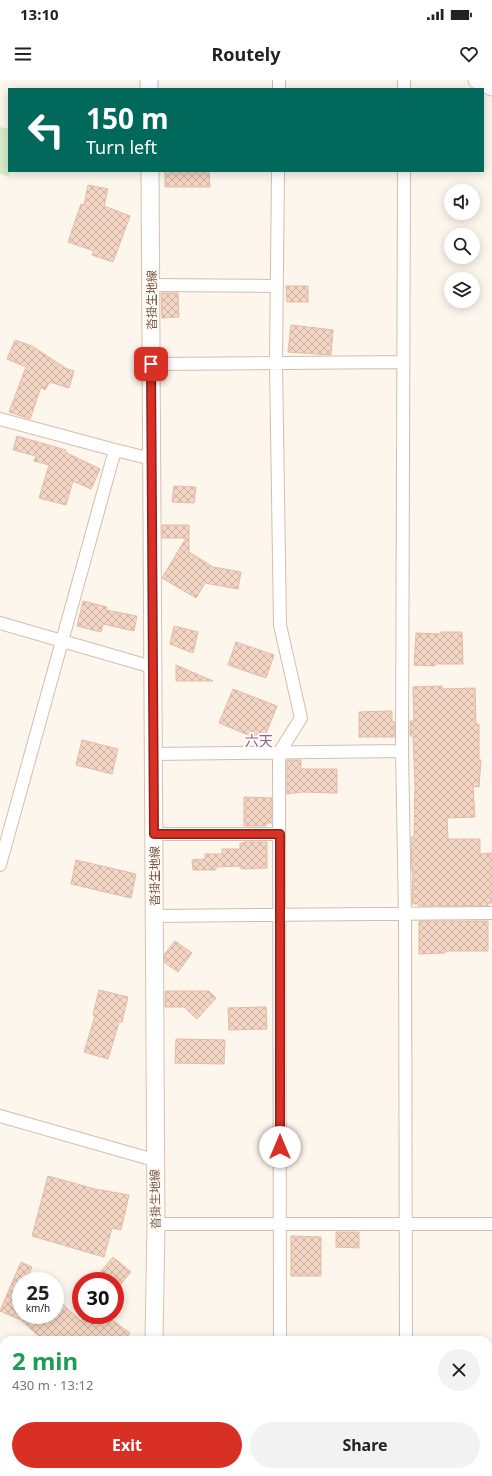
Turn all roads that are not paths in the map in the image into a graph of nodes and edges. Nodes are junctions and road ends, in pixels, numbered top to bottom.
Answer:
1 (477, 80) edge
2 (492, 87) edge
3 (150, 172) edge
4 (278, 172) edge
5 (404, 172) edge
6 (151, 285) junction
7 (277, 286) junction
8 (403, 362) junction
9 (276, 363) junction
10 (151, 364) junction
11 (0, 419) edge
12 (115, 450) junction
13 (152, 459) junction
14 (0, 623) edge
15 (62, 640) junction
16 (152, 667) junction
17 (402, 751) junction
18 (279, 753) junction
19 (153, 754) junction
20 (154, 834) junction
21 (280, 834) junction
22 (0, 865) edge
23 (492, 913) edge
24 (280, 915) junction
25 (406, 915) junction
26 (154, 916) junction
27 (0, 1116) edge
28 (154, 1160) junction
29 (156, 1224) junction
30 (280, 1224) junction
31 (405, 1224) junction
32 (492, 1224) edge
33 (154, 1336) edge
34 (280, 1336) edge
35 (406, 1336) edge

1 - 2 main road
3 - 6 main road, 沓掛生地線
4 - 7 street
5 - 8 street
6 - 7 street
6 - 10 main road, 沓掛生地線
7 - 9 street
8 - 9 street
8 - 17 street
9 - 10 street
9 - 18 street
10 - 13 main road, 沓掛生地線
11 - 12 street
12 - 13 street
12 - 15 street
13 - 16 main road, 沓掛生地線
14 - 15 street
15 - 16 street
15 - 22 street
16 - 19 main road, 沓掛生地線
17 - 18 street
17 - 25 street
18 - 19 street
18 - 21 street
19 - 20 main road, 沓掛生地線
20 - 21 street
20 - 26 main road, 沓掛生地線
21 - 24 street
23 - 25 street
24 - 25 street
24 - 26 street
24 - 30 street
25 - 31 street
26 - 28 main road, 沓掛生地線
27 - 28 street
28 - 29 main road, 沓掛生地線
29 - 30 street
29 - 33 main road, 沓掛生地線
30 - 31 street
30 - 34 street
31 - 32 street
31 - 35 street

